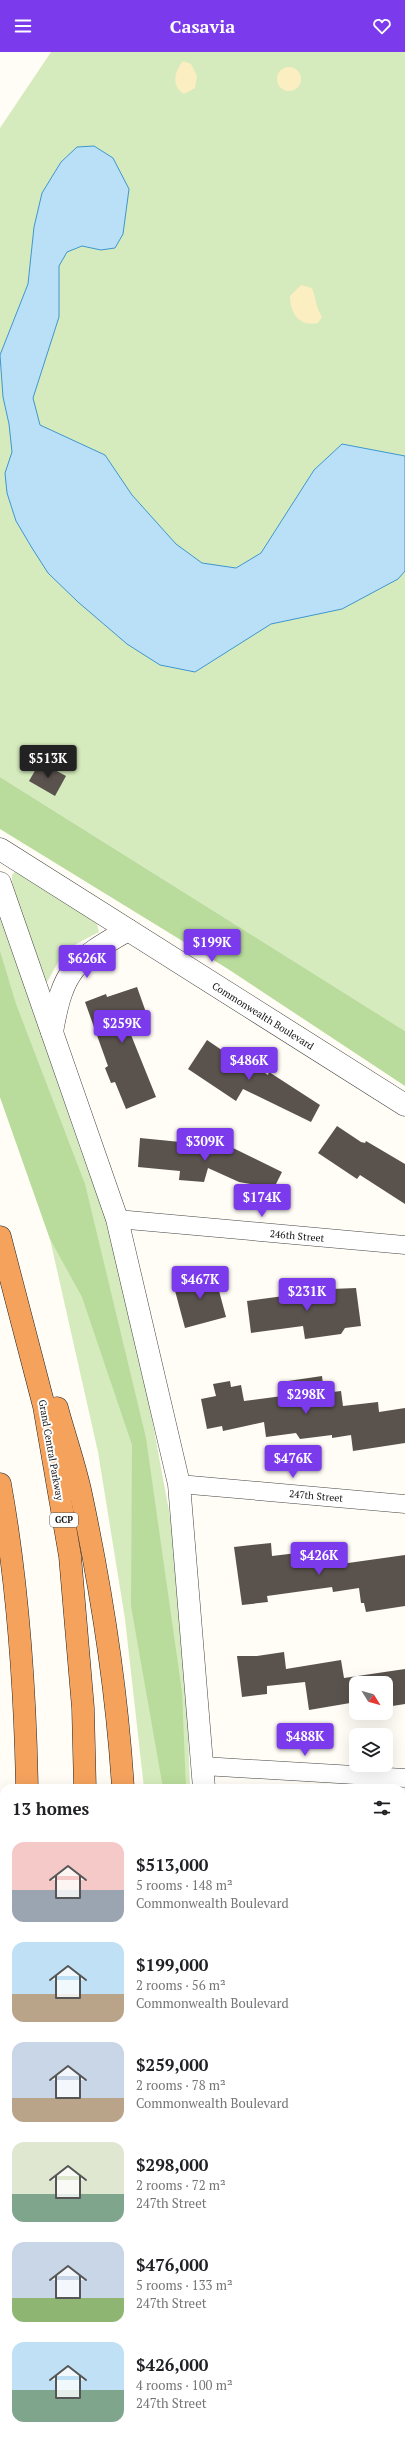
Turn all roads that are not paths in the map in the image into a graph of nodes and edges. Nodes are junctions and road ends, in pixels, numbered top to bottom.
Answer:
1 (0, 849) edge
2 (0, 883) edge
3 (128, 930) junction
4 (52, 1033) junction
5 (405, 1106) edge
6 (117, 1219) junction
7 (405, 1245) edge
8 (3, 1246) edge
9 (0, 1484) edge
10 (179, 1484) junction
11 (405, 1504) edge
12 (203, 1766) junction
13 (405, 1778) edge
14 (27, 1784) edge
15 (85, 1784) edge
16 (123, 1784) edge
17 (204, 1784) edge

1 - 3 street, Commonwealth Boulevard
2 - 4 street
3 - 4 street
3 - 5 street, Commonwealth Boulevard
4 - 6 street
6 - 7 street, 246th Street
6 - 10 street
8 - 15 highway, Grand Central Parkway / GCP
8 - 16 highway
9 - 14 highway
10 - 11 street, 247th Street
10 - 12 street
12 - 13 street
12 - 17 street

